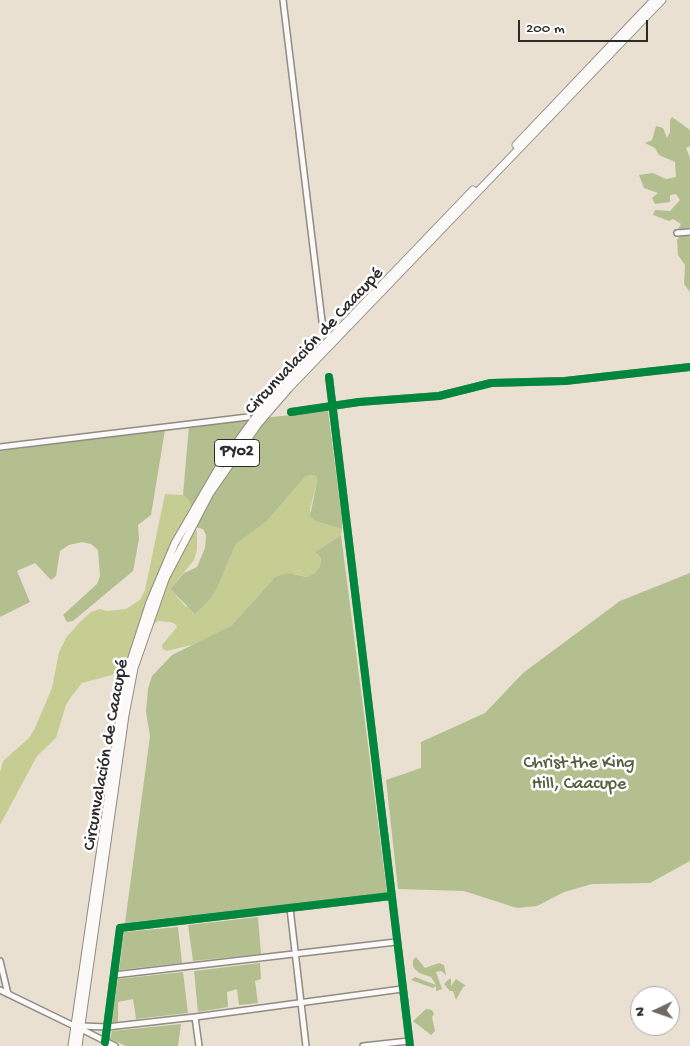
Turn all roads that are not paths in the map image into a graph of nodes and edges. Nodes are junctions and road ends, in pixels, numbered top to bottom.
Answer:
1 (284, 0) edge
2 (654, 0) edge
3 (662, 0) edge
4 (690, 232) edge
5 (677, 233) dead end
6 (322, 321) dead end
7 (690, 368) edge
8 (329, 377) dead end
9 (333, 407) junction
10 (290, 412) dead end
11 (248, 417) dead end
12 (0, 447) edge
13 (391, 896) junction
14 (290, 908) junction
15 (396, 942) junction
16 (295, 955) junction
17 (0, 960) edge
18 (114, 975) junction
19 (402, 989) junction
20 (0, 990) edge
21 (8, 994) junction
22 (301, 1003) junction
23 (196, 1017) junction
24 (79, 1027) junction
25 (106, 1027) junction
26 (105, 1042) junction
27 (409, 1043) edge
28 (72, 1046) edge
29 (78, 1046) edge
30 (115, 1046) edge
31 (199, 1046) edge
32 (306, 1046) edge
33 (363, 1046) edge

1 - 6 street
2 - 24 highway, Circunvalación de Caacupé / PY02
3 - 24 highway, Circunvalación de Caacupé / PY02
4 - 5 street
7 - 9 street
8 - 9 street
9 - 10 street
9 - 13 street
11 - 12 street
13 - 14 street
13 - 15 street
14 - 16 street
14 - 18 street
15 - 16 street
15 - 19 street
16 - 18 street
16 - 22 street
17 - 21 street
18 - 25 street
19 - 22 street
19 - 27 street
20 - 21 street
21 - 24 street
22 - 23 street
22 - 32 street
23 - 25 street
23 - 31 street
24 - 25 street
24 - 26 street
24 - 28 highway, Circunvalación de Caacupé / PY02
24 - 29 highway, Circunvalación de Caacupé / PY02
25 - 26 street
26 - 30 street
27 - 33 street

